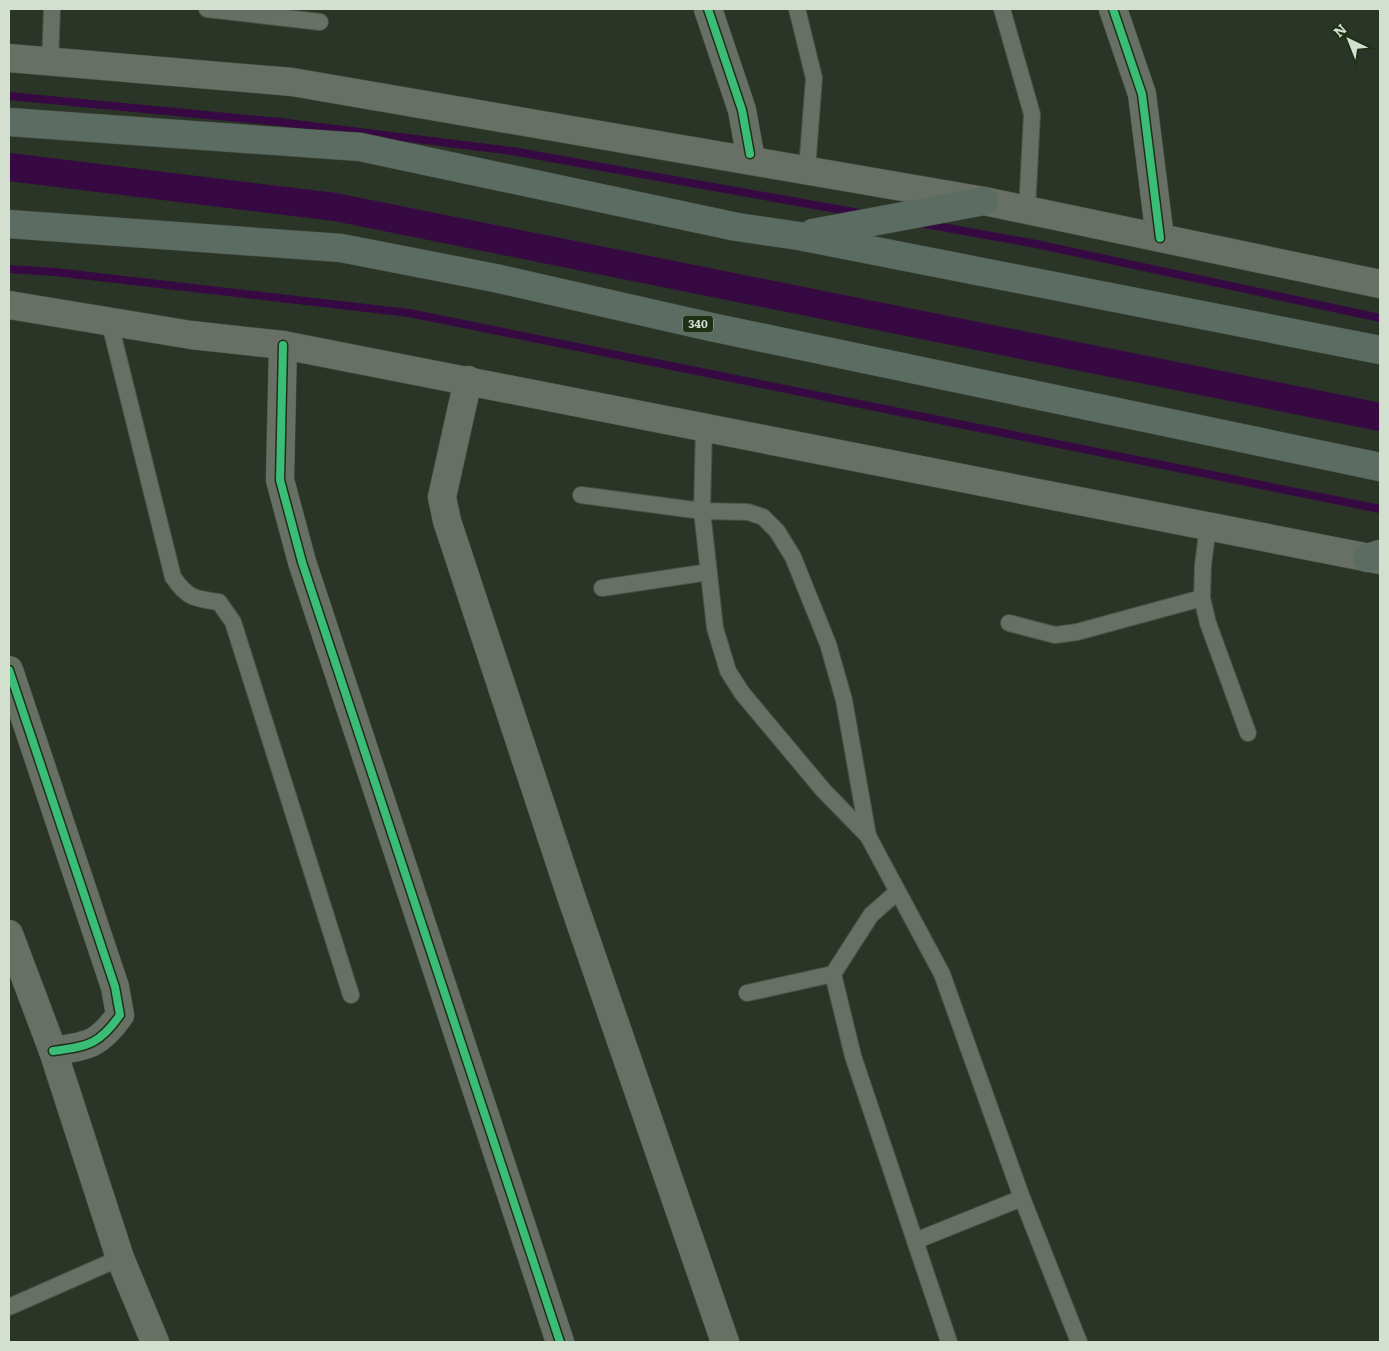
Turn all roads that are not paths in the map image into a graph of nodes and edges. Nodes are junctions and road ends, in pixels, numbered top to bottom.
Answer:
1 (52, 9) edge
2 (207, 9) edge
3 (708, 9) edge
4 (797, 9) edge
5 (1002, 9) edge
6 (1113, 9) edge
7 (320, 22) dead end
8 (9, 58) edge
9 (50, 62) junction
10 (9, 122) edge
11 (750, 154) dead end
12 (807, 169) junction
13 (984, 201) junction
14 (1027, 210) junction
15 (9, 224) edge
16 (799, 236) junction
17 (1160, 238) junction
18 (1380, 284) edge
19 (9, 305) edge
20 (109, 320) junction
21 (283, 345) junction
22 (1380, 350) edge
23 (468, 380) junction
24 (704, 427) junction
25 (1380, 467) edge
26 (581, 495) dead end
27 (702, 511) junction
28 (1208, 526) junction
29 (1376, 558) edge
30 (709, 572) junction
31 (602, 588) dead end
32 (1202, 598) junction
33 (1008, 623) dead end
34 (9, 670) edge
35 (1248, 733) dead end
36 (868, 836) junction
37 (896, 892) junction
38 (9, 934) edge
39 (833, 974) junction
40 (747, 993) dead end
41 (351, 995) dead end
42 (53, 1051) junction
43 (1022, 1198) junction
44 (915, 1241) junction
45 (120, 1258) junction
46 (9, 1307) edge
47 (155, 1342) edge
48 (560, 1342) edge
49 (725, 1342) edge
50 (949, 1342) edge
51 (1079, 1342) edge

1 - 9 lane
2 - 7 lane
3 - 11 street
4 - 12 lane
5 - 14 lane
6 - 17 street
8 - 9 street
9 - 12 street
10 - 16 highway
12 - 13 street
13 - 14 street
13 - 16 highway
14 - 17 street
15 - 25 highway, 340
16 - 22 highway
17 - 18 street
19 - 20 street
20 - 21 street
20 - 41 lane
21 - 23 street
21 - 48 street
23 - 24 street
23 - 49 street
24 - 27 lane
24 - 28 street
26 - 27 lane
27 - 30 lane
27 - 36 lane
28 - 29 street
28 - 32 lane
30 - 31 lane
30 - 36 lane
32 - 33 lane
32 - 35 lane
34 - 42 street
36 - 37 lane
37 - 39 lane
37 - 43 lane
38 - 42 street
39 - 40 lane
39 - 44 lane
42 - 45 street
43 - 44 lane
43 - 51 lane
44 - 50 lane
45 - 46 lane
45 - 47 street

